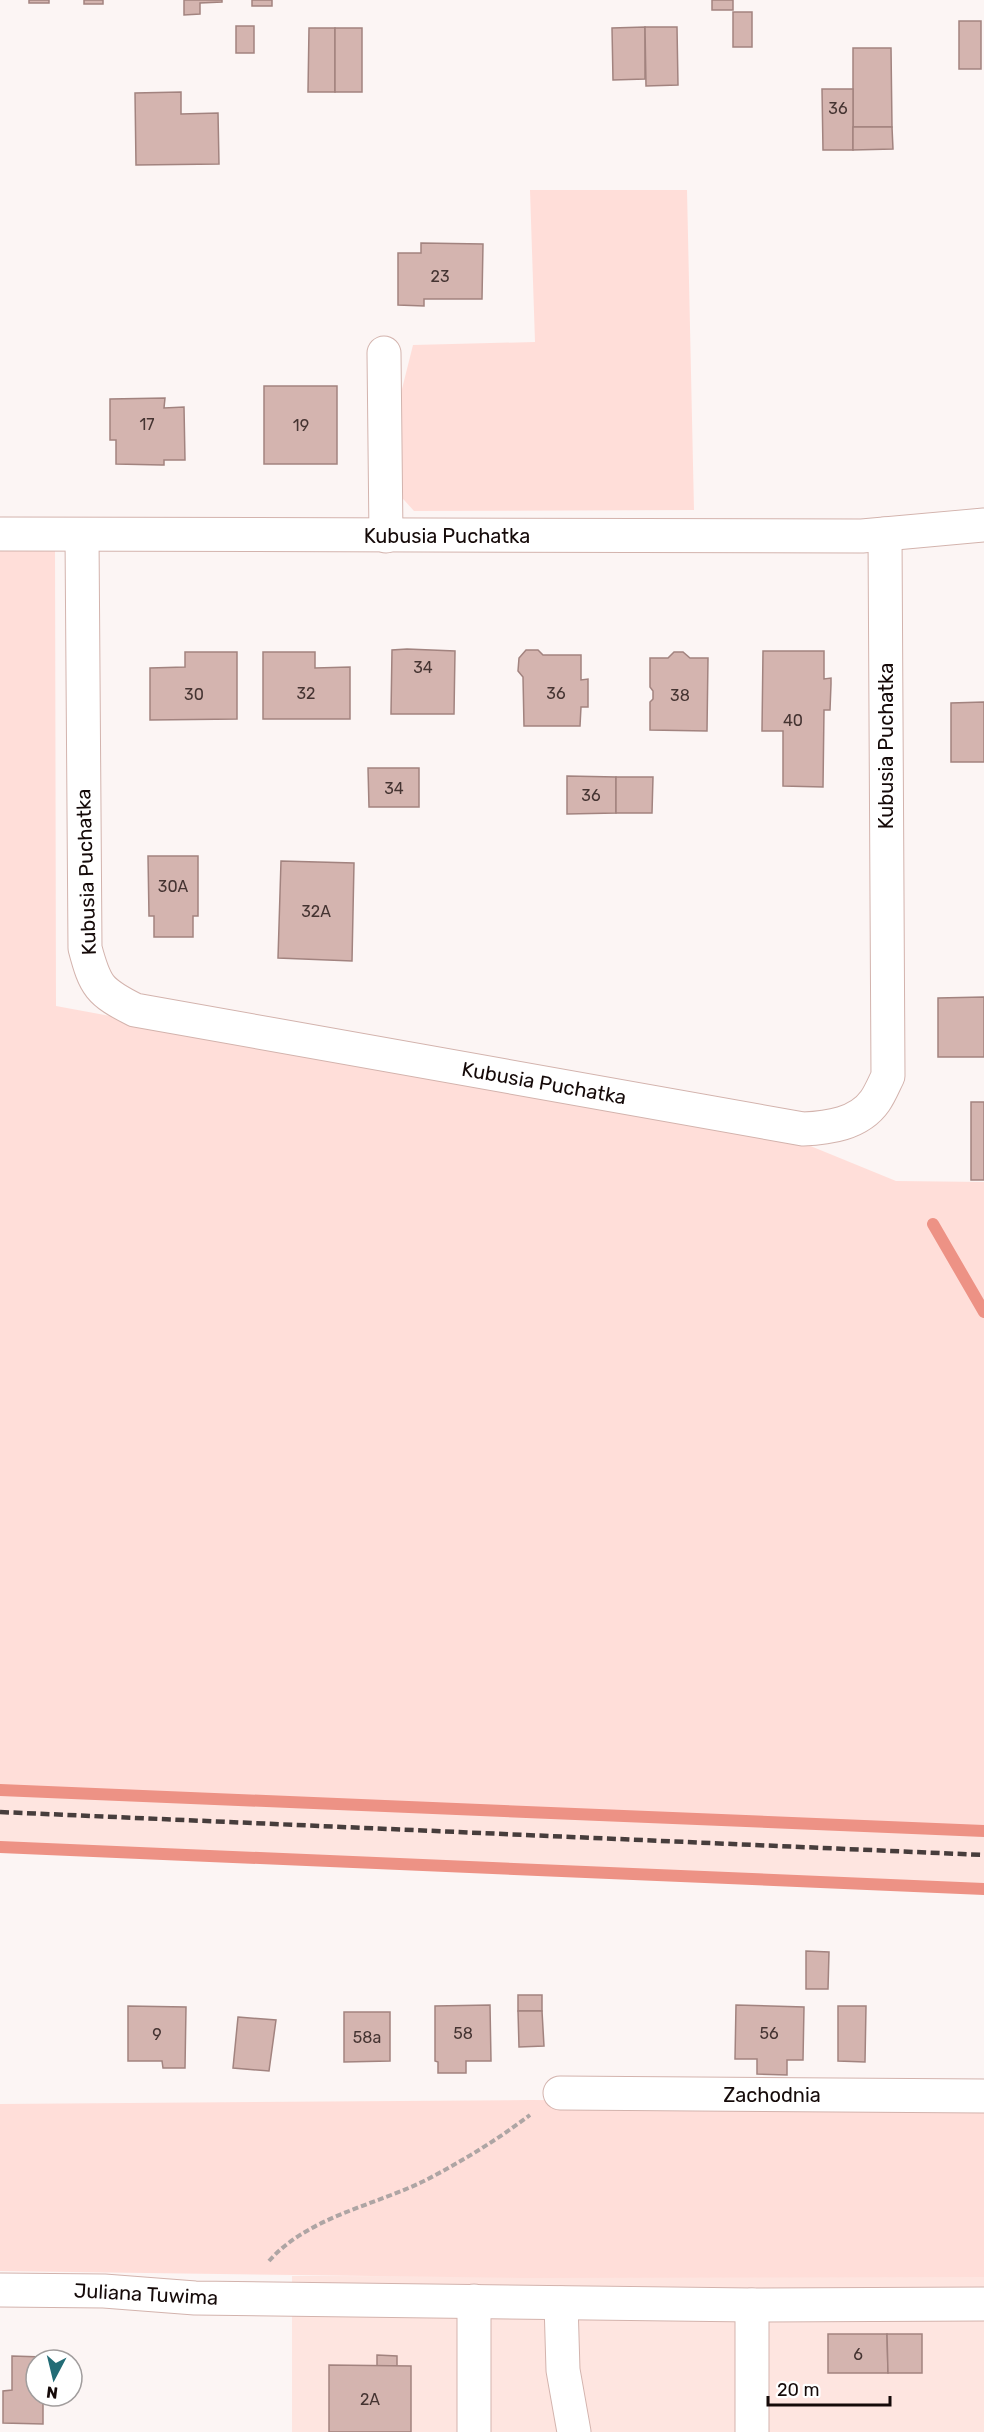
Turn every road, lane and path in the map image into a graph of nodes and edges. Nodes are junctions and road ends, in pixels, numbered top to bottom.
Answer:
1 (384, 353) dead end
2 (984, 525) edge
3 (0, 534) edge
4 (885, 534) junction
5 (82, 535) junction
6 (386, 536) junction
7 (560, 2093) joint
8 (984, 2096) edge
9 (0, 2289) edge
10 (278, 2299) junction
11 (474, 2301) junction
12 (561, 2303) junction
13 (984, 2304) edge
14 (752, 2305) junction
15 (474, 2432) edge
16 (574, 2432) edge
17 (752, 2432) edge

1 - 6 street
2 - 4 street, Kubusia Puchatka
3 - 5 street, Kubusia Puchatka
4 - 5 street, Kubusia Puchatka
4 - 6 street, Kubusia Puchatka
5 - 6 street, Kubusia Puchatka
7 - 8 street, Zachodnia
7 - 10 path
9 - 10 street, Juliana Tuwima
10 - 11 street, Juliana Tuwima
11 - 12 street, Juliana Tuwima
11 - 15 street
12 - 14 street, Juliana Tuwima
12 - 16 street
13 - 14 street, Juliana Tuwima
14 - 17 street

